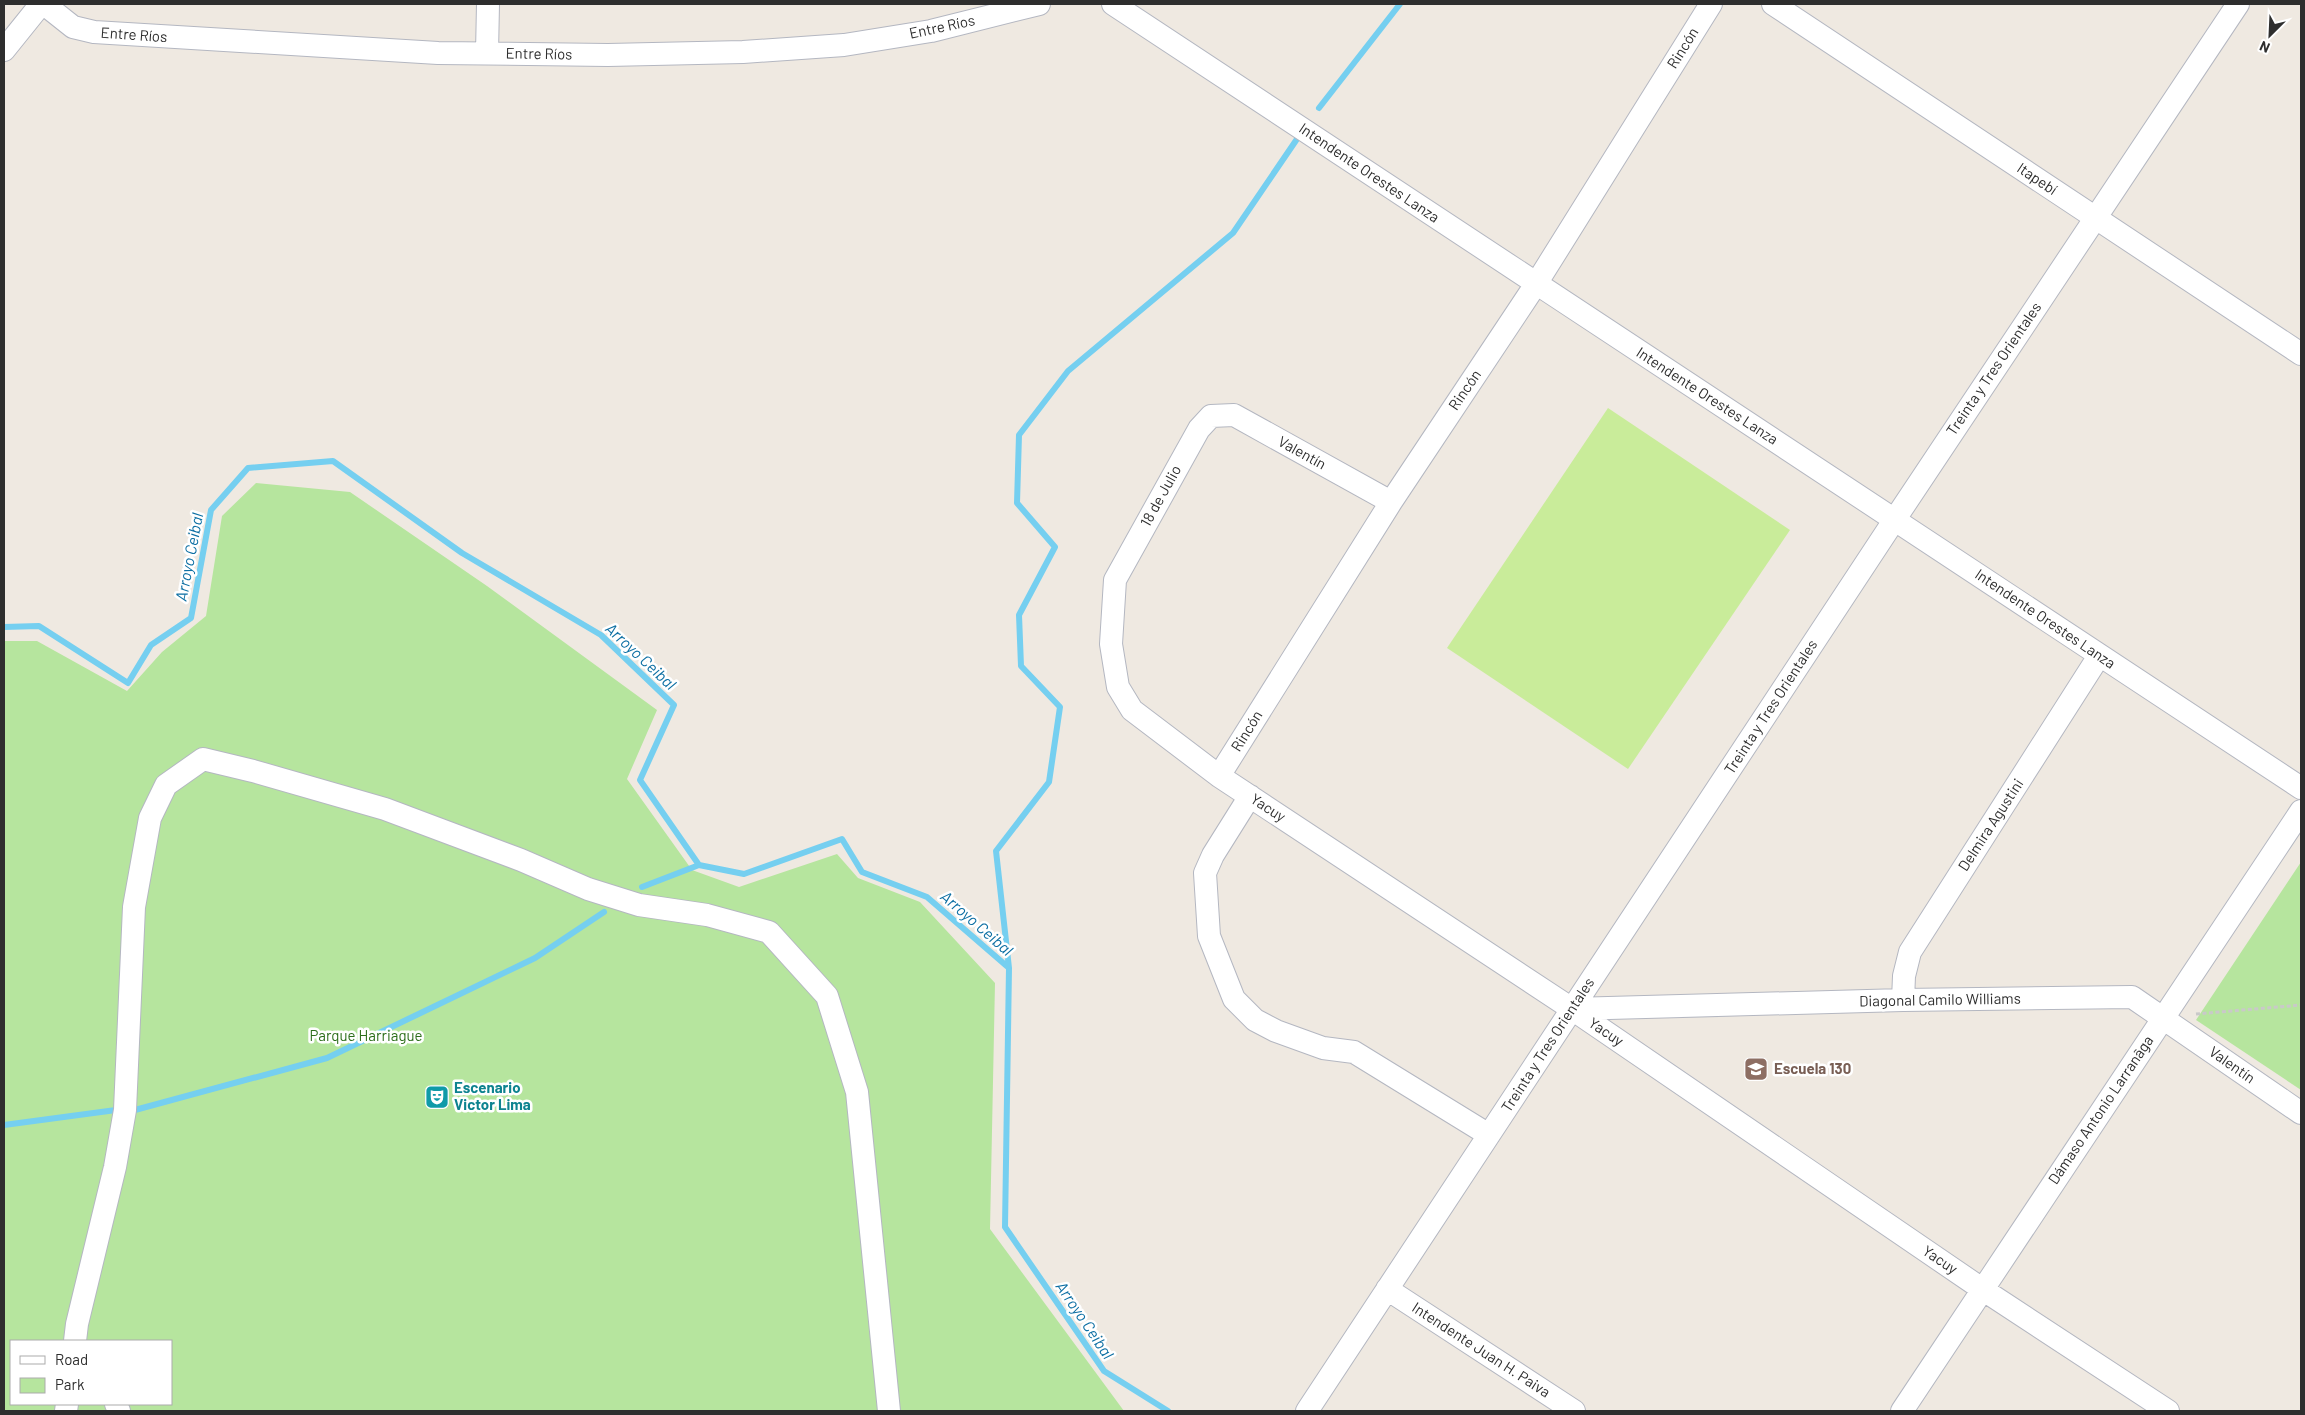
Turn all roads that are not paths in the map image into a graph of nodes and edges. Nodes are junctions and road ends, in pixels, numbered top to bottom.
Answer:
1 (43, 4) edge
2 (488, 4) edge
3 (1038, 4) edge
4 (1711, 4) edge
5 (1773, 4) edge
6 (2238, 4) edge
7 (1127, 8) edge
8 (4, 50) edge
9 (487, 53) junction
10 (2095, 218) junction
11 (1536, 284) junction
12 (2301, 354) edge
13 (1211, 416) joint
14 (1391, 502) junction
15 (1895, 519) junction
16 (1115, 580) joint
17 (2099, 656) junction
18 (1219, 776) junction
19 (2301, 788) edge
20 (1250, 796) junction
21 (2301, 811) edge
22 (1903, 1000) junction
23 (1572, 1009) junction
24 (2163, 1017) junction
25 (2301, 1113) edge
26 (1489, 1135) junction
27 (1387, 1289) junction
28 (1982, 1289) junction
29 (79, 1335) edge
30 (889, 1411) edge
31 (1306, 1411) edge
32 (1574, 1411) edge
33 (1902, 1411) edge
34 (2168, 1411) edge

1 - 8 street
1 - 9 street, Entre Ríos
2 - 9 street
3 - 9 street, Entre Ríos
4 - 11 street, Rincón
5 - 10 street, Itapebí
6 - 10 street, Treinta y Tres Orientales
7 - 11 street, Intendente Orestes Lanza
10 - 12 street, Itapebí
10 - 15 street, Treinta y Tres Orientales
11 - 14 street, Rincón
11 - 15 street, Intendente Orestes Lanza
13 - 14 street, Valentín
13 - 16 street, 18 de Julio
14 - 18 street, Rincón
15 - 17 street, Intendente Orestes Lanza
15 - 23 street, Treinta y Tres Orientales
16 - 18 street, Yacuy
17 - 19 street, Intendente Orestes Lanza
17 - 22 street, Delmira Agustini
18 - 20 street, Yacuy
20 - 23 street, Yacuy
20 - 26 street
21 - 24 street, Dámaso Antonio Larranãga
22 - 23 street, Diagonal Camilo Williams
22 - 24 street, Diagonal Camilo Williams
23 - 26 street, Treinta y Tres Orientales
23 - 28 street, Yacuy
24 - 25 street, Valentín
24 - 28 street, Dámaso Antonio Larranãga
26 - 27 street, Treinta y Tres Orientales
27 - 31 street, Treinta y Tres Orientales
27 - 32 street, Intendente Juan H. Paiva
28 - 33 street, Dámaso Antonio Larranãga
28 - 34 street, Yacuy
29 - 30 street

